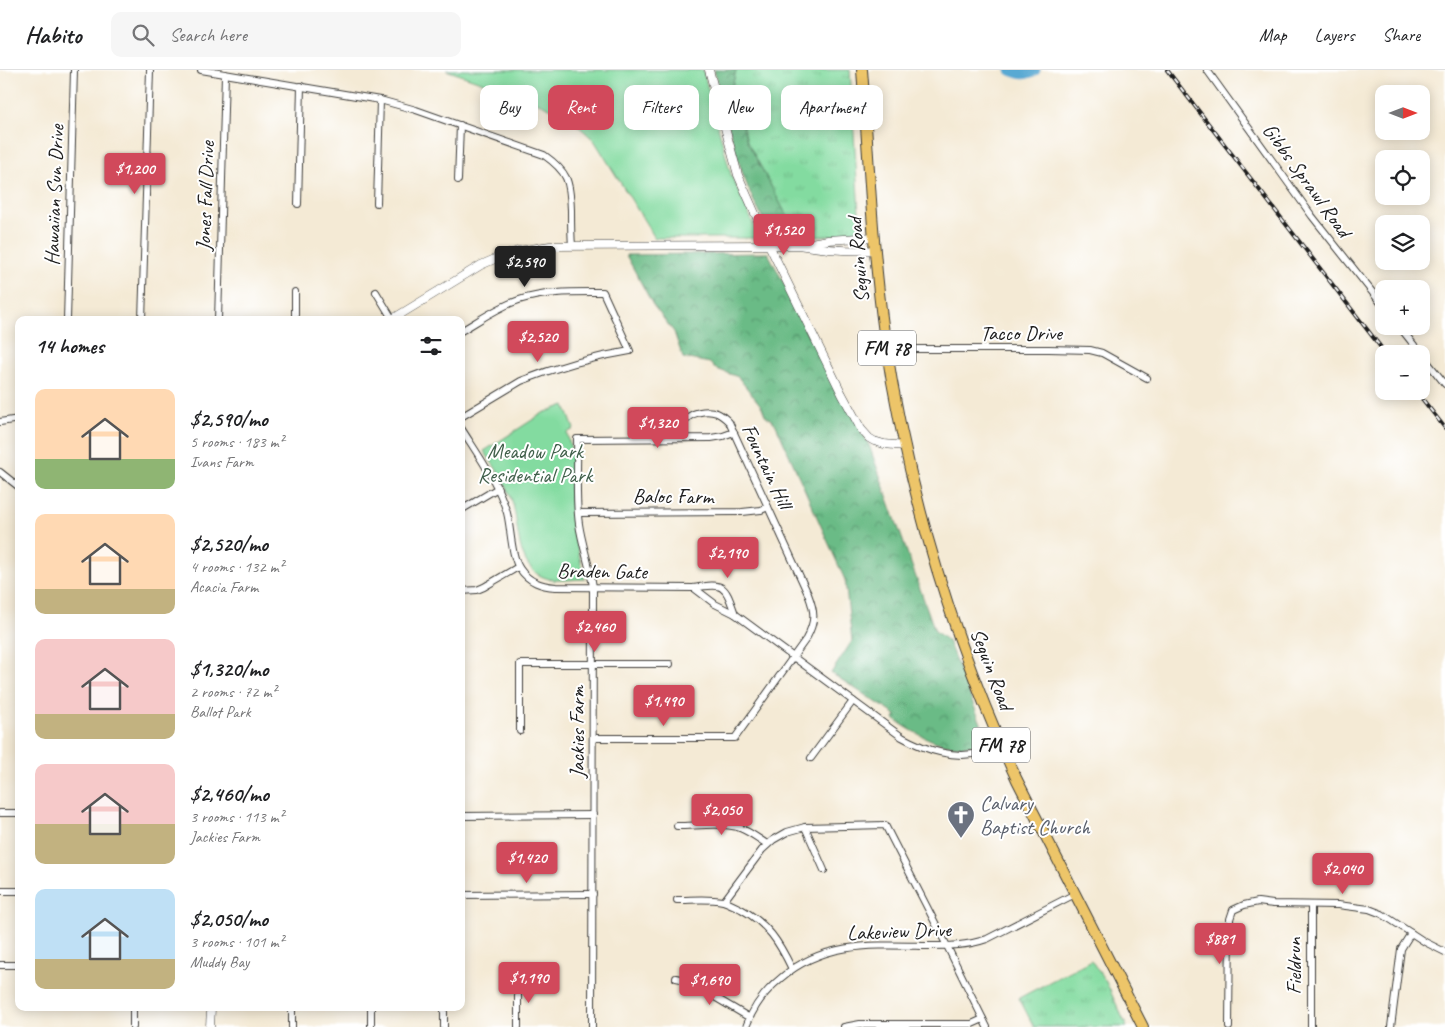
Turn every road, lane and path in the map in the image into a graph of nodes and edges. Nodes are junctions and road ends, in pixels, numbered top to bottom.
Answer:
1 (74, 70) edge
2 (150, 70) edge
3 (202, 70) edge
4 (709, 70) edge
5 (862, 70) edge
6 (1207, 70) edge
7 (225, 74) junction
8 (301, 86) junction
9 (380, 100) junction
10 (460, 125) junction
11 (458, 180) dead end
12 (377, 203) dead end
13 (298, 204) dead end
14 (874, 237) junction
15 (769, 244) junction
16 (798, 245) junction
17 (572, 246) junction
18 (875, 250) junction
19 (295, 292) dead end
20 (376, 292) dead end
21 (1375, 296) edge
22 (67, 316) edge
23 (142, 316) edge
24 (218, 316) edge
25 (294, 316) edge
26 (390, 316) edge
27 (398, 316) edge
28 (465, 329) edge
29 (1406, 335) edge
30 (1414, 345) edge
31 (887, 349) junction
32 (1430, 365) edge
33 (1147, 378) dead end
34 (1445, 384) edge
35 (465, 415) edge
36 (15, 420) edge
37 (0, 422) edge
38 (734, 432) junction
39 (465, 434) edge
40 (682, 438) junction
41 (905, 446) junction
42 (0, 472) edge
43 (15, 484) edge
44 (498, 488) junction
45 (768, 507) junction
46 (465, 508) edge
47 (578, 513) junction
48 (518, 567) junction
49 (593, 588) junction
50 (694, 588) junction
51 (465, 591) edge
52 (734, 614) junction
53 (792, 657) junction
54 (593, 664) junction
55 (670, 664) dead end
56 (853, 701) junction
57 (520, 731) dead end
58 (593, 738) junction
59 (1001, 745) junction
60 (811, 758) dead end
61 (0, 813) edge
62 (15, 813) edge
63 (593, 815) junction
64 (465, 816) edge
65 (677, 826) dead end
66 (804, 827) junction
67 (768, 844) junction
68 (824, 870) dead end
69 (0, 891) edge
70 (15, 891) edge
71 (593, 894) junction
72 (1075, 894) junction
73 (465, 895) edge
74 (677, 900) dead end
75 (724, 901) junction
76 (1311, 905) junction
77 (1411, 932) junction
78 (947, 946) junction
79 (1445, 952) edge
80 (0, 965) edge
81 (15, 965) edge
82 (792, 969) junction
83 (676, 978) dead end
84 (518, 982) dead end
85 (133, 1011) edge
86 (210, 1011) edge
87 (292, 1011) edge
88 (371, 1011) edge
89 (444, 1011) edge
90 (750, 1018) junction
91 (983, 1019) junction
92 (133, 1027) edge
93 (210, 1027) edge
94 (292, 1027) edge
95 (370, 1027) edge
96 (444, 1027) edge
97 (518, 1027) edge
98 (592, 1027) edge
99 (746, 1027) edge
100 (844, 1027) edge
101 (987, 1027) edge
102 (1142, 1027) edge
103 (1230, 1027) edge
104 (1311, 1027) edge
105 (1391, 1027) edge

1 - 22 street, Hawaiian Sun Drive
2 - 23 street
3 - 7 street
4 - 15 street
5 - 14 main road, Seguin Road / FM 78
6 - 21 street, Gibbs Sprawl Road
7 - 8 street
7 - 24 street, Jones Fall Drive
8 - 9 street
8 - 13 street
9 - 10 street
9 - 12 street
10 - 11 street
10 - 17 street
14 - 16 street
14 - 18 main road, Seguin Road / FM 78
15 - 16 street
15 - 17 street
15 - 41 street
16 - 18 street
17 - 27 street
18 - 31 main road, Seguin Road / FM 78
19 - 25 street
20 - 26 street
28 - 35 street
29 - 30 street
31 - 33 street, Tacco Drive
31 - 41 main road, Seguin Road / FM 78
32 - 34 street
36 - 37 street
38 - 40 street
38 - 40 street, Fountain Hill
38 - 45 street, Fountain Hill
39 - 44 street
40 - 47 street, Jackies Farm
41 - 59 main road, Seguin Road / FM 78
42 - 43 street
44 - 46 street
44 - 48 street
45 - 47 street, Baloc Farm
45 - 53 street, Fountain Hill
47 - 49 street, Jackies Farm
48 - 49 street, Braden Gate
48 - 51 street
49 - 50 street, Braden Gate
49 - 54 street, Jackies Farm
50 - 52 street
50 - 52 street, Braden Gate
52 - 53 street
53 - 56 street
53 - 58 street, Fountain Hill
54 - 55 street
54 - 57 street
54 - 58 street, Jackies Farm
56 - 59 street
56 - 60 street
58 - 63 street, Jackies Farm
59 - 72 main road, Seguin Road / FM 78
61 - 62 street
63 - 64 street
63 - 71 street, Jackies Farm
65 - 67 street
66 - 67 street
66 - 68 street
66 - 78 street
67 - 75 street
69 - 70 street
71 - 73 street
71 - 98 street, Jackies Farm
72 - 78 street, Lakeview Drive
72 - 102 main road, Seguin Road / FM 78
74 - 75 street
75 - 82 street
76 - 77 street
76 - 103 street
76 - 104 street, Fieldrun
77 - 79 street
77 - 105 street
78 - 82 street, Lakeview Drive
78 - 91 street
80 - 81 street
82 - 90 street, Lakeview Drive
83 - 90 street
84 - 97 street
85 - 92 street
86 - 93 street
87 - 94 street
88 - 95 street
89 - 96 street
90 - 99 street, Lakeview Drive
91 - 100 street
91 - 101 street

